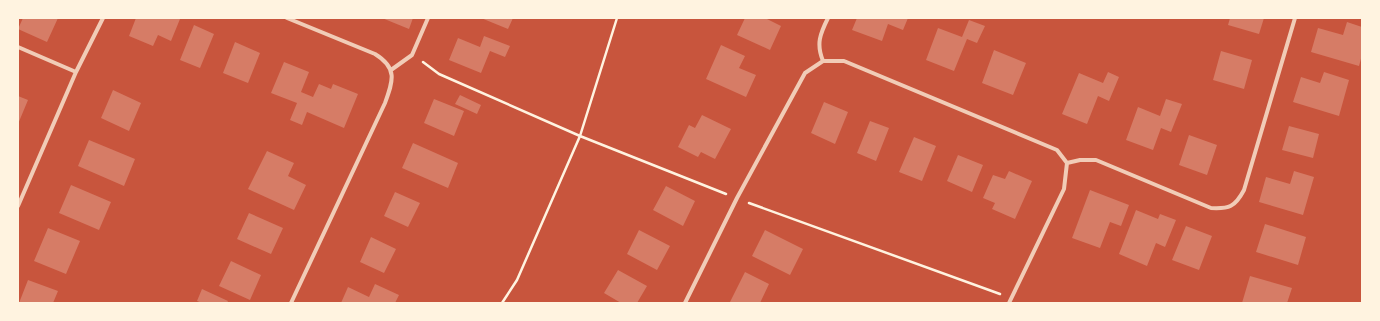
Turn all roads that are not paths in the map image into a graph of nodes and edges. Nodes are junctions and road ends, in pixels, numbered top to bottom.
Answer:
1 (103, 18) edge
2 (287, 18) edge
3 (428, 18) edge
4 (828, 18) edge
5 (1295, 18) edge
6 (18, 47) edge
7 (823, 61) junction
8 (391, 70) junction
9 (76, 72) junction
10 (1067, 163) junction
11 (18, 206) edge
12 (291, 303) edge
13 (685, 303) edge
14 (1008, 303) edge

1 - 9 street
2 - 8 street
3 - 8 street
4 - 7 street
5 - 10 street
6 - 9 street
7 - 10 street
7 - 13 street
8 - 12 street
9 - 11 street
10 - 14 street

